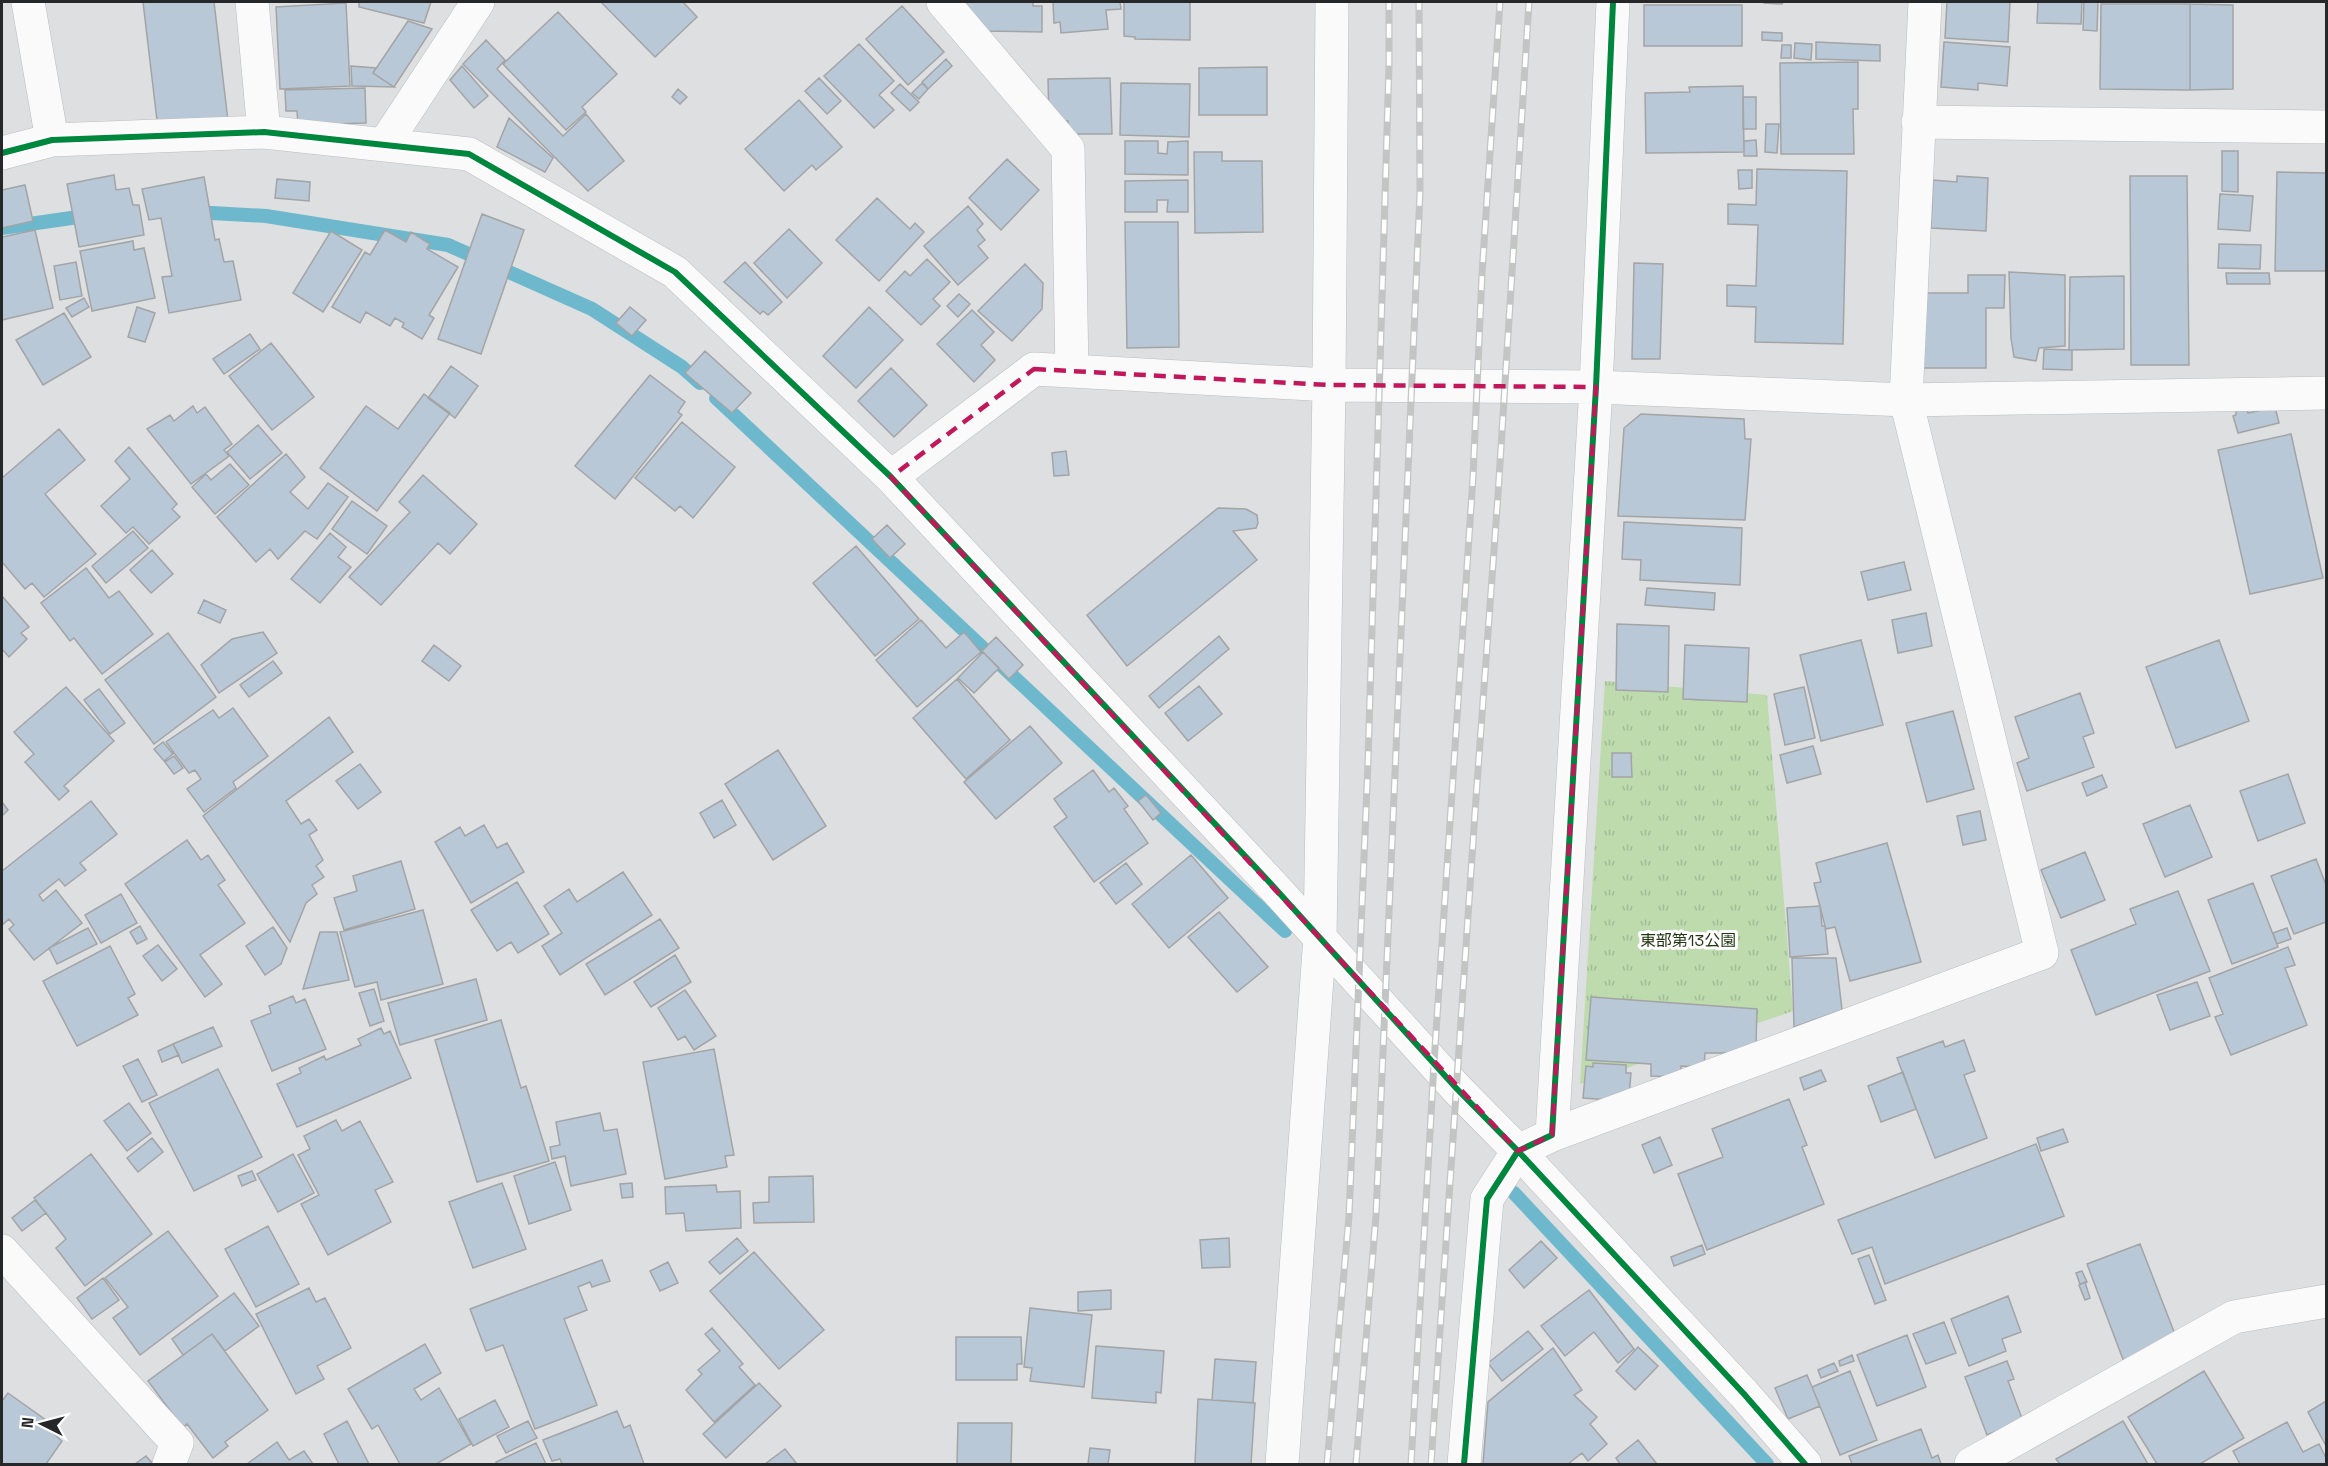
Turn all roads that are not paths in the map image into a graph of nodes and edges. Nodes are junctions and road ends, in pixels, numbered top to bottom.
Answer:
1 (28, 2) edge
2 (252, 2) edge
3 (478, 2) edge
4 (943, 2) edge
5 (1332, 2) edge
6 (1613, 2) edge
7 (1925, 2) edge
8 (1918, 122) junction
9 (2326, 126) edge
10 (264, 132) junction
11 (52, 140) junction
12 (384, 146) junction
13 (2, 153) edge
14 (1072, 371) junction
15 (1329, 385) junction
16 (1596, 387) junction
17 (2326, 393) edge
18 (1906, 400) junction
19 (891, 477) junction
20 (1320, 937) junction
21 (1552, 1135) junction
22 (1518, 1151) junction
23 (2, 1251) edge
24 (2326, 1301) edge
25 (169, 1464) edge
26 (1282, 1464) edge
27 (1464, 1464) edge
28 (1805, 1464) edge
29 (1971, 1464) edge

1 - 11 street
2 - 10 street
3 - 12 street
4 - 14 street
5 - 15 street
6 - 16 street
7 - 8 street
8 - 9 street
8 - 18 street
10 - 11 street
10 - 12 street
11 - 13 street
12 - 19 street
14 - 15 street
14 - 19 street
15 - 16 street
15 - 20 street
16 - 18 street
16 - 21 street
17 - 18 street
18 - 21 street
19 - 20 street
20 - 22 street
20 - 26 street
21 - 22 street
22 - 27 street
22 - 28 street
23 - 25 street
24 - 29 street

